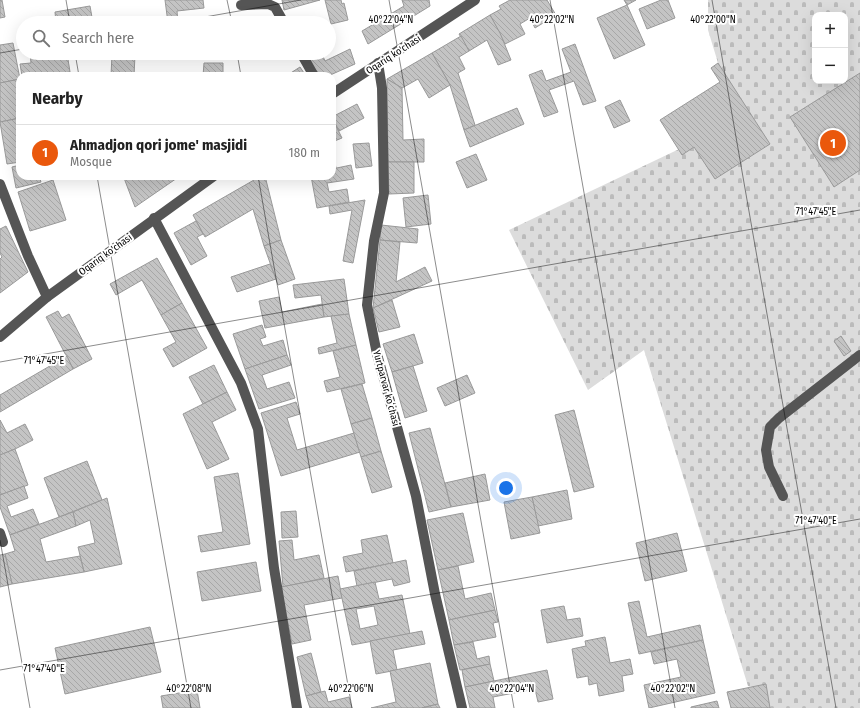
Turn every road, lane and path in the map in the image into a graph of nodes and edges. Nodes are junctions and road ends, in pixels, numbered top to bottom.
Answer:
1 (475, 0) edge
2 (241, 5) dead end
3 (280, 16) edge
4 (305, 60) edge
5 (378, 63) junction
6 (312, 72) edge
7 (336, 91) edge
8 (208, 180) edge
9 (0, 184) edge
10 (154, 218) junction
11 (47, 297) junction
12 (0, 337) edge
13 (860, 356) edge
14 (783, 496) dead end
15 (297, 708) edge
16 (462, 708) edge

1 - 5 street, Oqariq ko'chasi
2 - 3 street
4 - 6 street
5 - 7 street, Oqariq ko'chasi
5 - 16 street, Yurtparvar koʻchasi
8 - 10 street, Oqariq ko'chasi
9 - 11 street
10 - 11 street, Oqariq ko'chasi
10 - 15 street
11 - 12 street, Oqariq ko'chasi
13 - 14 street

